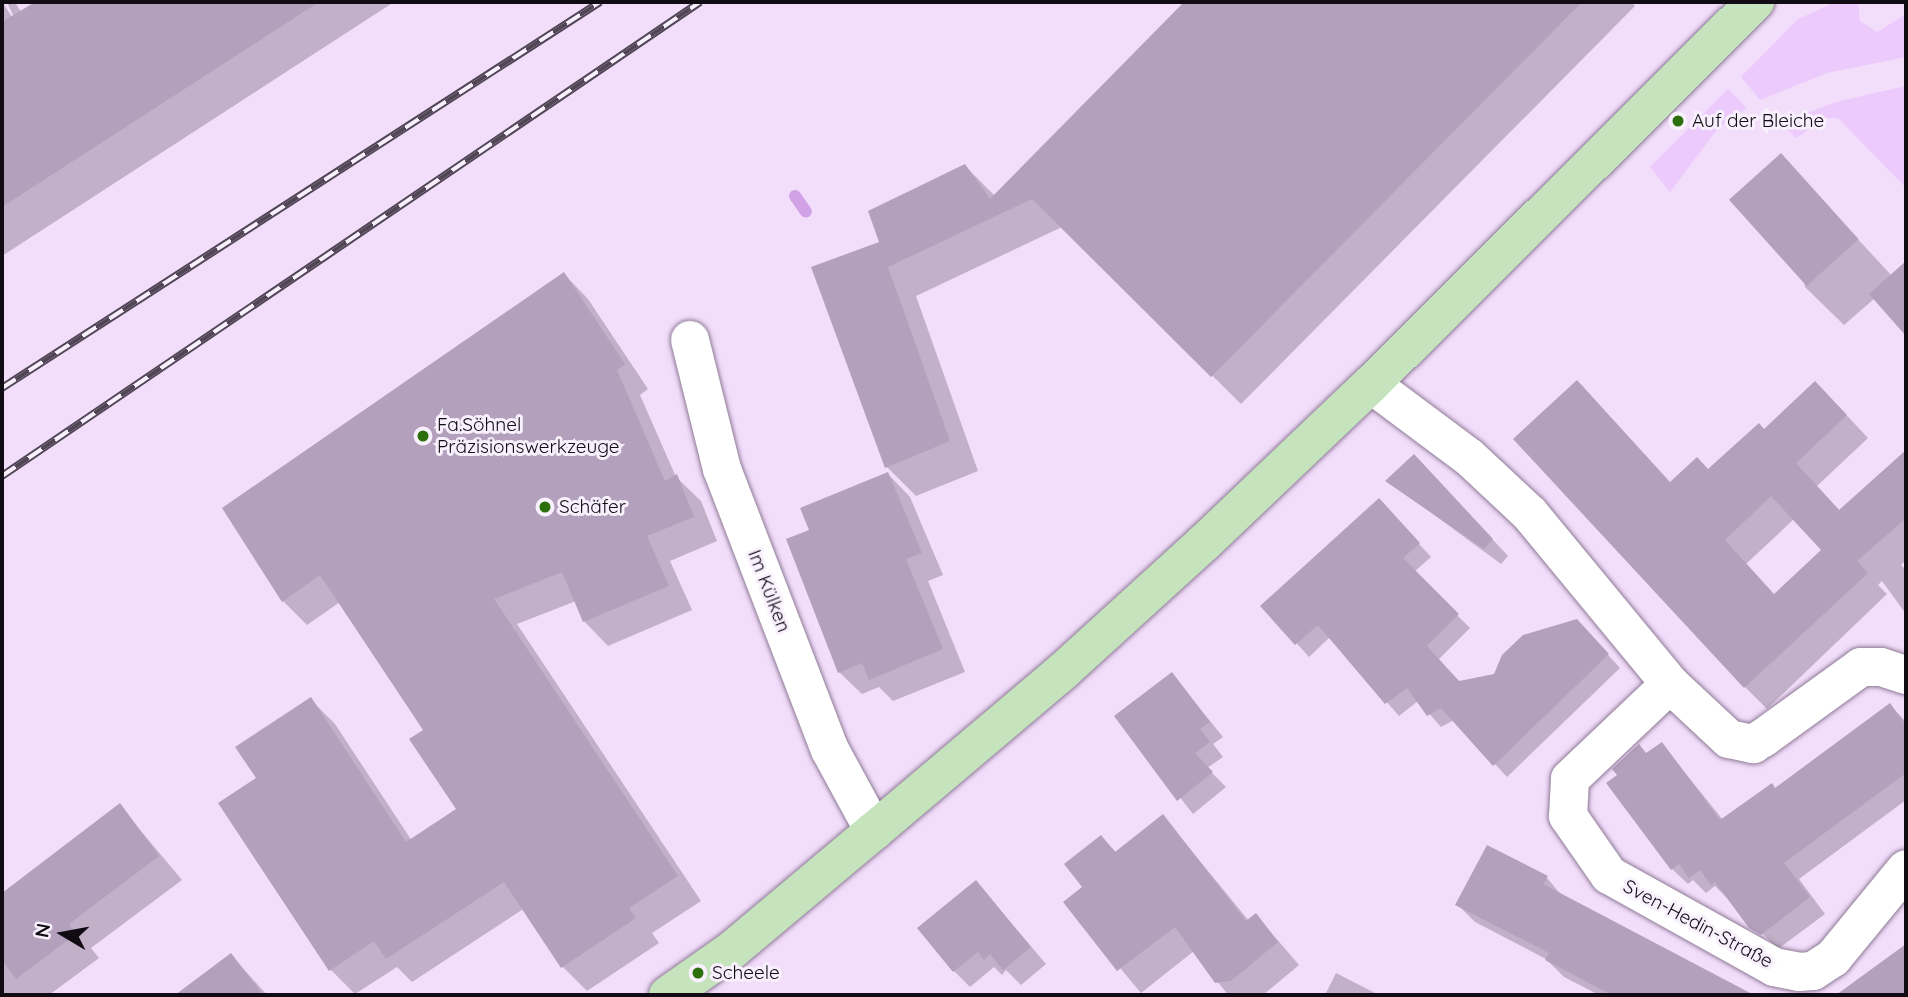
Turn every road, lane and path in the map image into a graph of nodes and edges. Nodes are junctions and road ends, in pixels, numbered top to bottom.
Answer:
1 (1755, 2) edge
2 (690, 340) dead end
3 (1371, 384) junction
4 (1906, 675) edge
5 (1670, 684) junction
6 (874, 831) junction
7 (1906, 869) edge
8 (668, 995) edge

1 - 3 main road
2 - 6 street, Im Külken
3 - 5 street
3 - 6 main road
4 - 5 street
5 - 7 street, Sven-Hedin-Straße
6 - 8 main road

